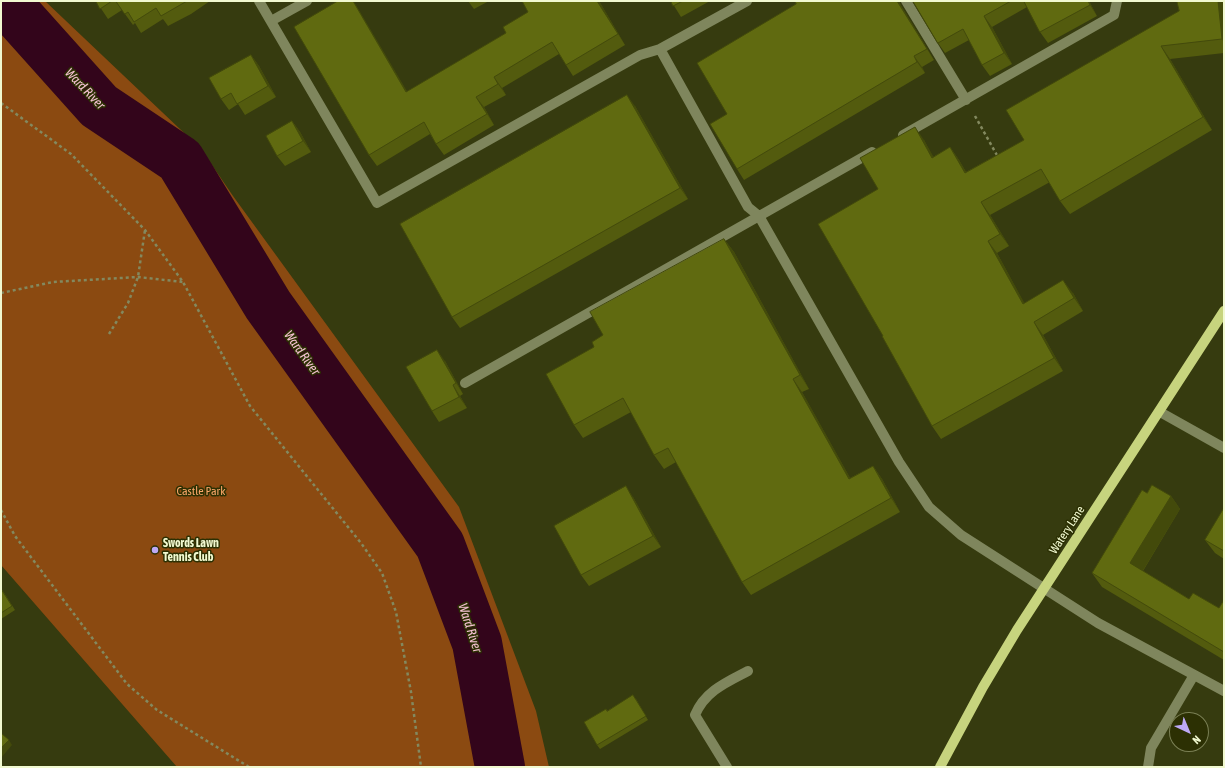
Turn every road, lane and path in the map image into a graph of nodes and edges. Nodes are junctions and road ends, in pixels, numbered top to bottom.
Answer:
1 (259, 1) edge
2 (306, 1) edge
3 (748, 1) edge
4 (906, 1) edge
5 (1117, 1) edge
6 (271, 21) junction
7 (660, 49) junction
8 (966, 100) junction
9 (1, 104) edge
10 (1001, 162) edge
11 (759, 216) junction
12 (145, 230) junction
13 (138, 277) junction
14 (183, 282) junction
15 (1, 292) edge
16 (1224, 311) edge
17 (109, 334) dead end
18 (464, 383) dead end
19 (1160, 412) junction
20 (1223, 445) edge
21 (1, 510) edge
22 (1044, 588) junction
23 (748, 671) dead end
24 (1194, 676) junction
25 (1224, 691) edge
26 (249, 767) edge
27 (422, 767) edge
28 (727, 767) edge
29 (940, 767) edge
30 (1148, 767) edge

1 - 6 lane
2 - 6 lane
3 - 7 lane
4 - 8 lane
5 - 8 lane
6 - 7 lane
7 - 11 lane
8 - 10 path
8 - 11 lane
9 - 12 path
11 - 18 lane
11 - 22 lane
12 - 13 path
12 - 14 path
13 - 14 path
13 - 15 path
13 - 17 path
14 - 27 path
16 - 19 main road, Watery Lane
19 - 20 lane
19 - 22 main road, Watery Lane
21 - 26 path
22 - 24 lane
22 - 29 main road, Watery Lane
23 - 28 lane
24 - 25 lane
24 - 30 lane

